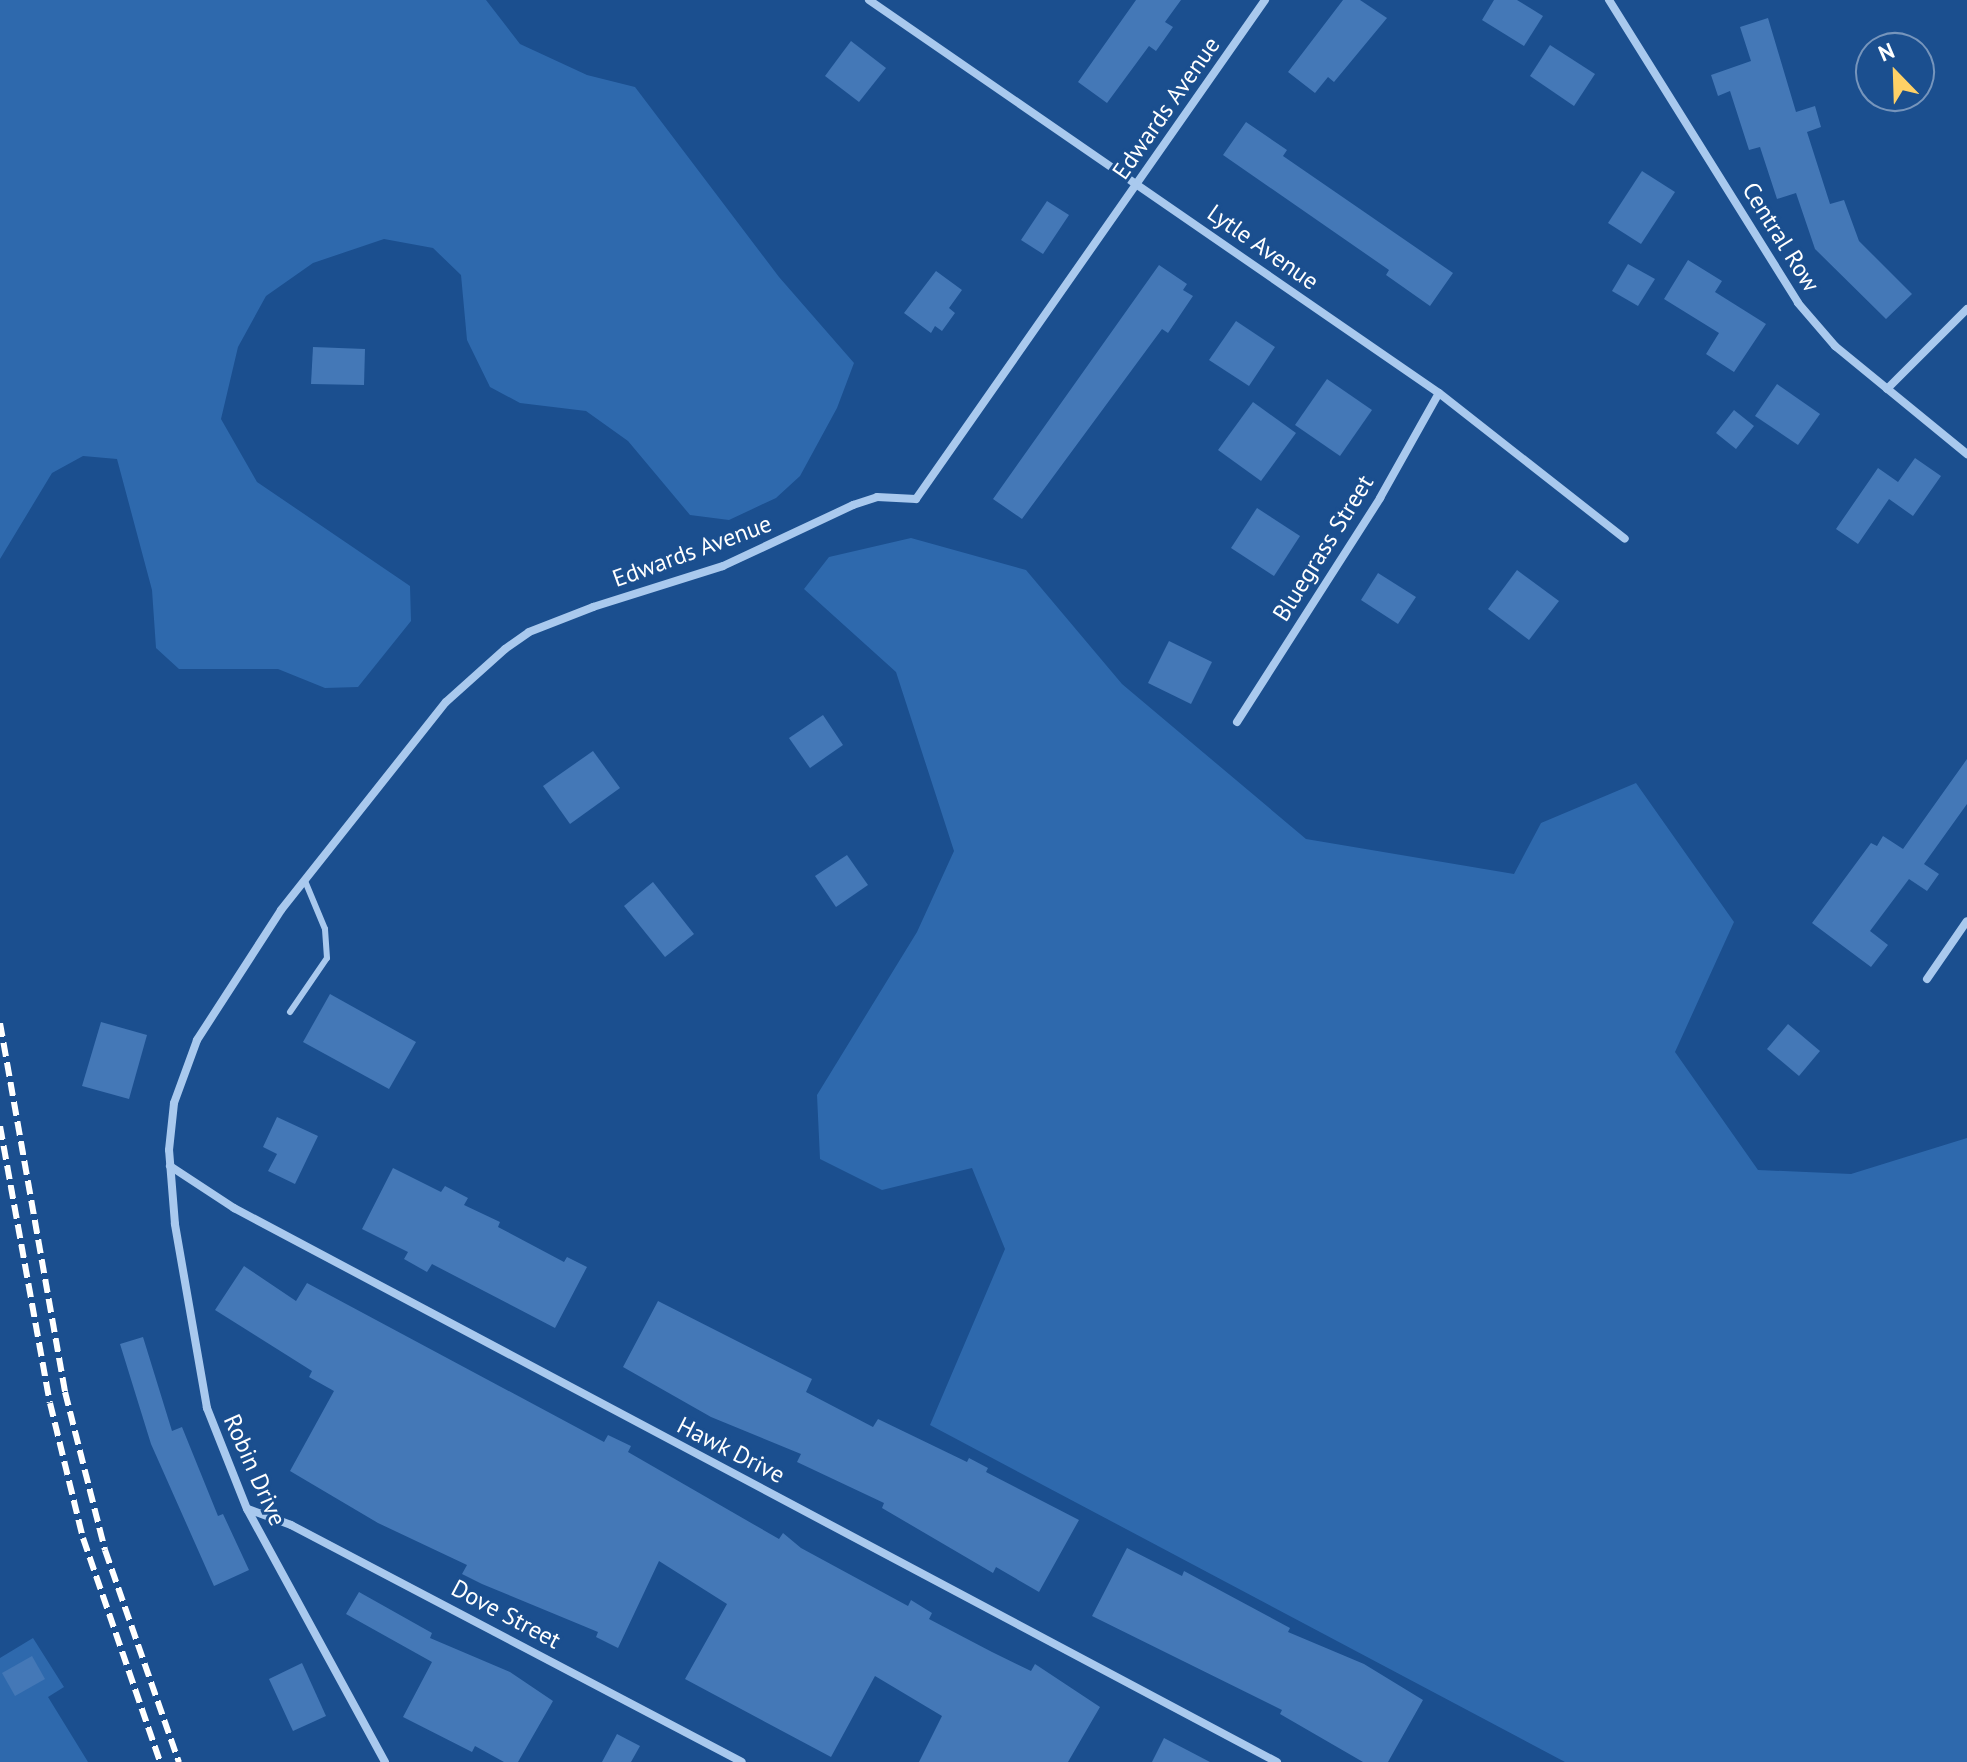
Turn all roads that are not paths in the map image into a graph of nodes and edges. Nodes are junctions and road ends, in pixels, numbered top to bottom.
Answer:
1 (869, 0) edge
2 (1265, 0) edge
3 (1609, 0) edge
4 (1136, 187) junction
5 (1967, 309) edge
6 (1887, 389) junction
7 (1439, 393) junction
8 (1967, 454) edge
9 (1625, 539) dead end
10 (1237, 722) dead end
11 (305, 881) junction
12 (1967, 921) edge
13 (1927, 979) dead end
14 (290, 1012) dead end
15 (170, 1166) junction
16 (247, 1509) junction
17 (385, 1762) edge
18 (742, 1762) edge
19 (1277, 1762) edge

1 - 4 street, Lytle Avenue
2 - 4 street, Edwards Avenue
3 - 6 street, Central Row
4 - 7 street, Lytle Avenue
4 - 11 street, Edwards Avenue
5 - 6 street
6 - 8 street, Central Row
7 - 9 street, Lytle Avenue
7 - 10 street, Bluegrass Street
11 - 14 lane
11 - 15 street, Edwards Avenue
12 - 13 street
15 - 16 street, Robin Drive
15 - 19 street, Hawk Drive
16 - 17 street, Robin Drive
16 - 18 street, Dove Street

